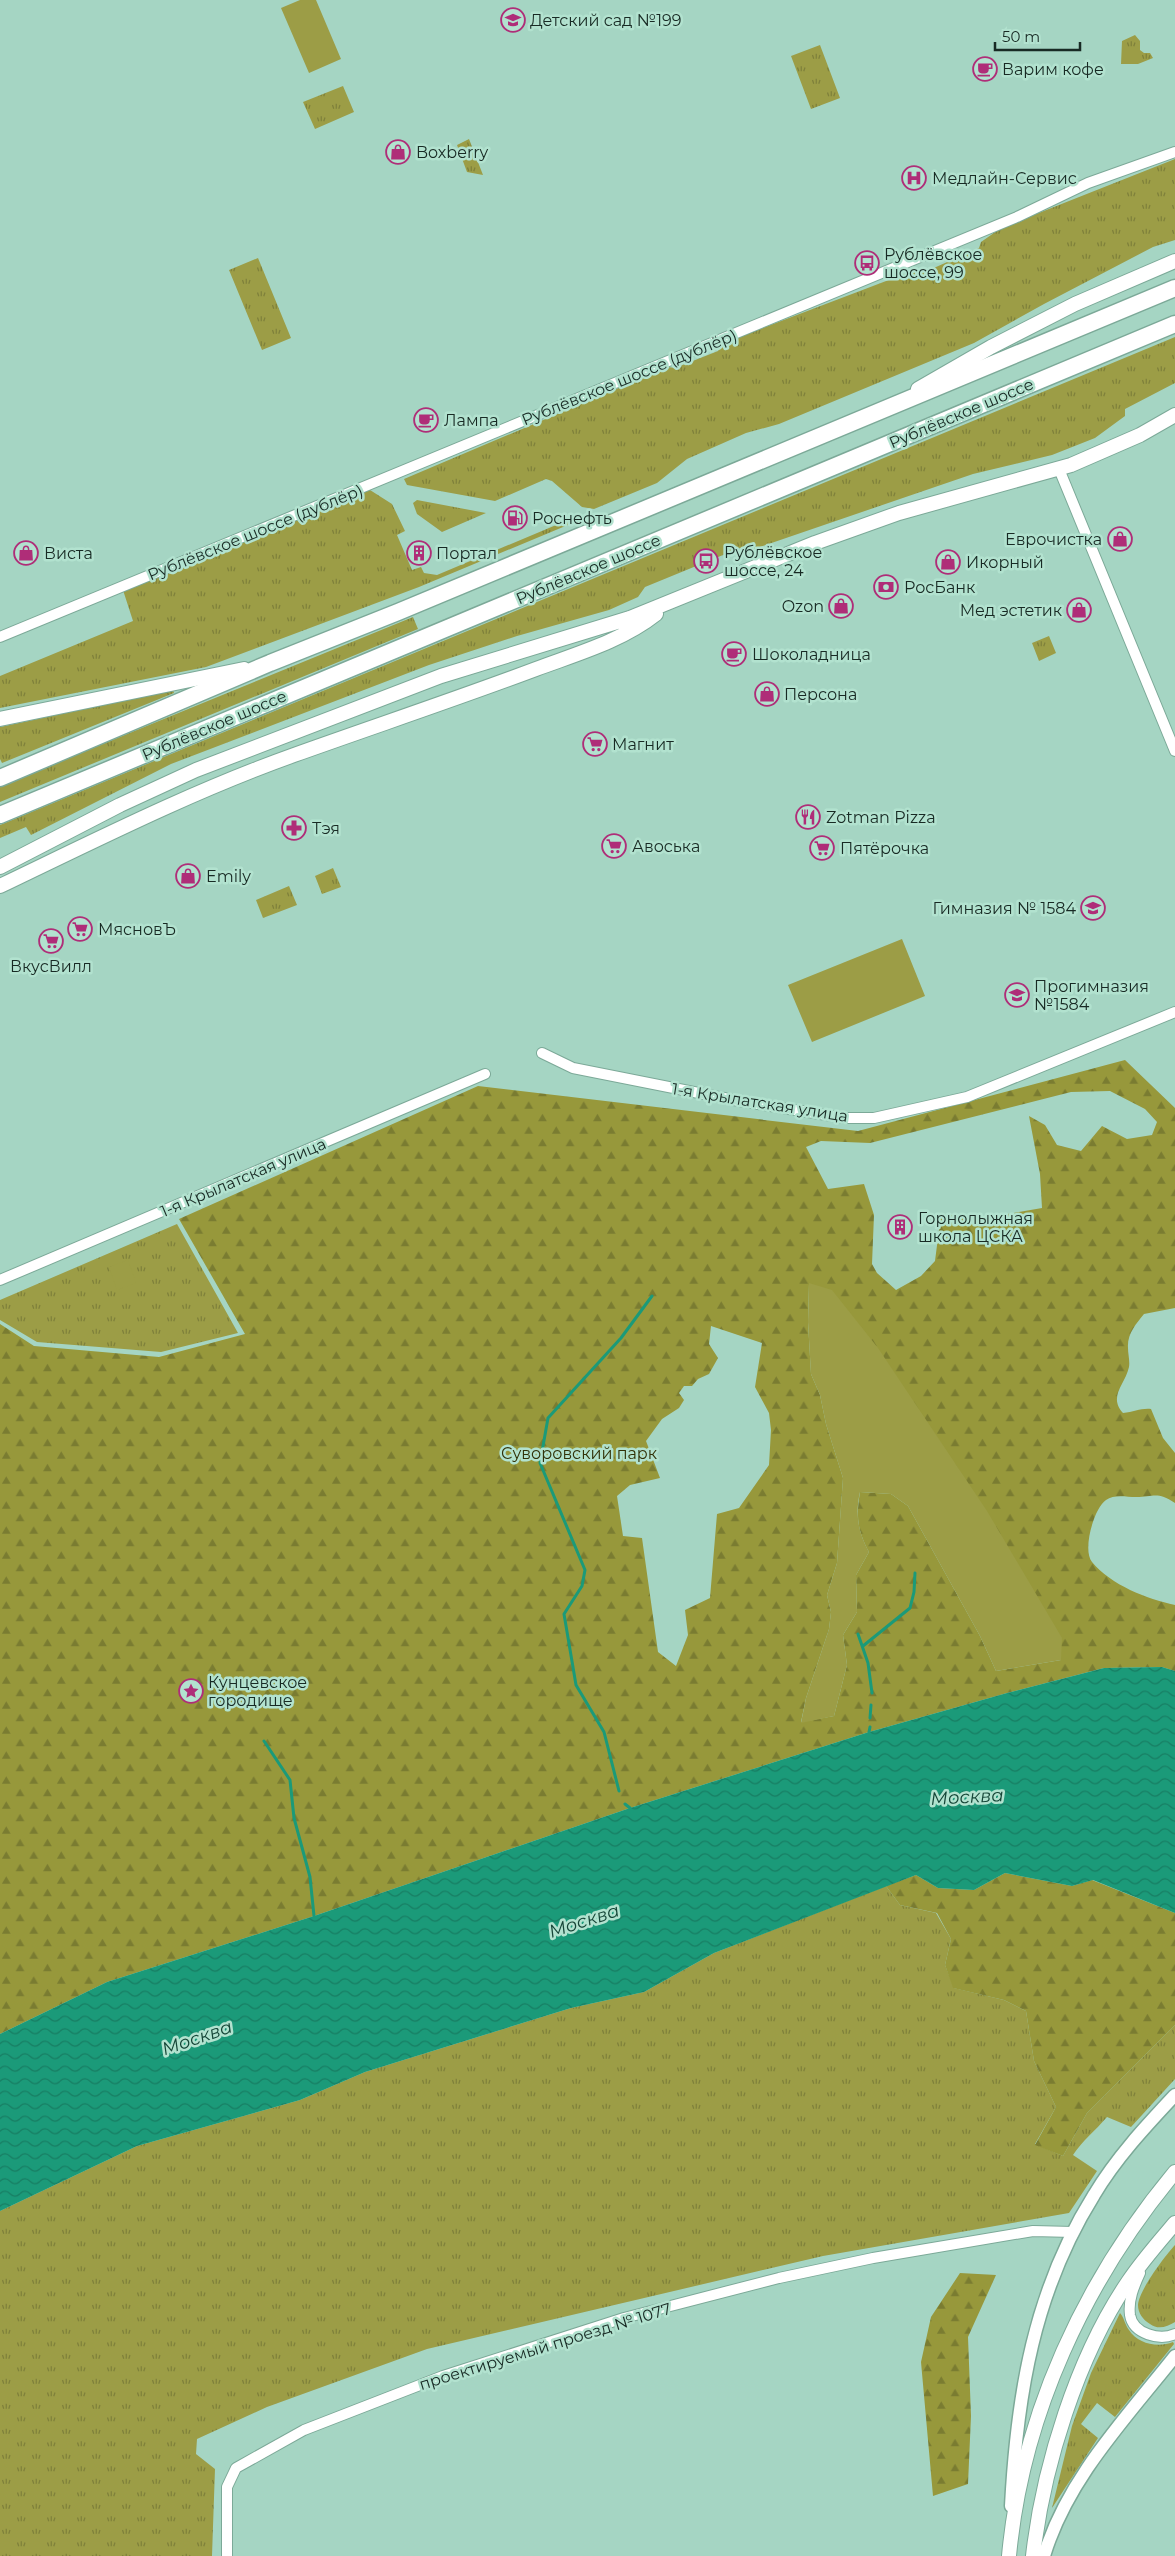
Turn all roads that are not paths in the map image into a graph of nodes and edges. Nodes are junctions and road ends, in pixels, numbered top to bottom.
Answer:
1 (1175, 152) edge
2 (1175, 261) edge
3 (1175, 288) edge
4 (1175, 324) edge
5 (879, 411) junction
6 (1175, 415) edge
7 (1058, 469) junction
8 (674, 601) junction
9 (0, 637) edge
10 (270, 663) junction
11 (0, 719) edge
12 (1175, 751) edge
13 (0, 778) edge
14 (0, 815) edge
15 (0, 867) edge
16 (0, 886) edge
17 (1175, 1012) edge
18 (542, 1054) dead end
19 (485, 1074) dead end
20 (0, 1280) edge
21 (1175, 2095) edge
22 (1175, 2172) edge
23 (1175, 2223) edge
24 (1073, 2232) junction
25 (1148, 2256) junction
26 (1175, 2334) edge
27 (1175, 2356) edge
28 (1009, 2551) edge
29 (227, 2556) edge
30 (1033, 2556) edge
31 (1044, 2556) edge

1 - 9 street, Рублёвское шоссе (дублёр)
2 - 5 main road
3 - 5 main road, Рублёвское шоссе
4 - 14 main road, Рублёвское шоссе
5 - 10 main road, Рублёвское шоссе
6 - 7 main road
7 - 8 main road
7 - 12 street
8 - 15 main road
8 - 16 main road
10 - 11 main road
10 - 13 main road, Рублёвское шоссе
17 - 18 street, 1-я Крылатская улица
19 - 20 street, 1-я Крылатская улица
21 - 24 street
22 - 28 main road
23 - 25 main road
24 - 28 street
24 - 29 street, проектируемый проезд № 1077
25 - 26 street
25 - 30 main road
27 - 31 street

